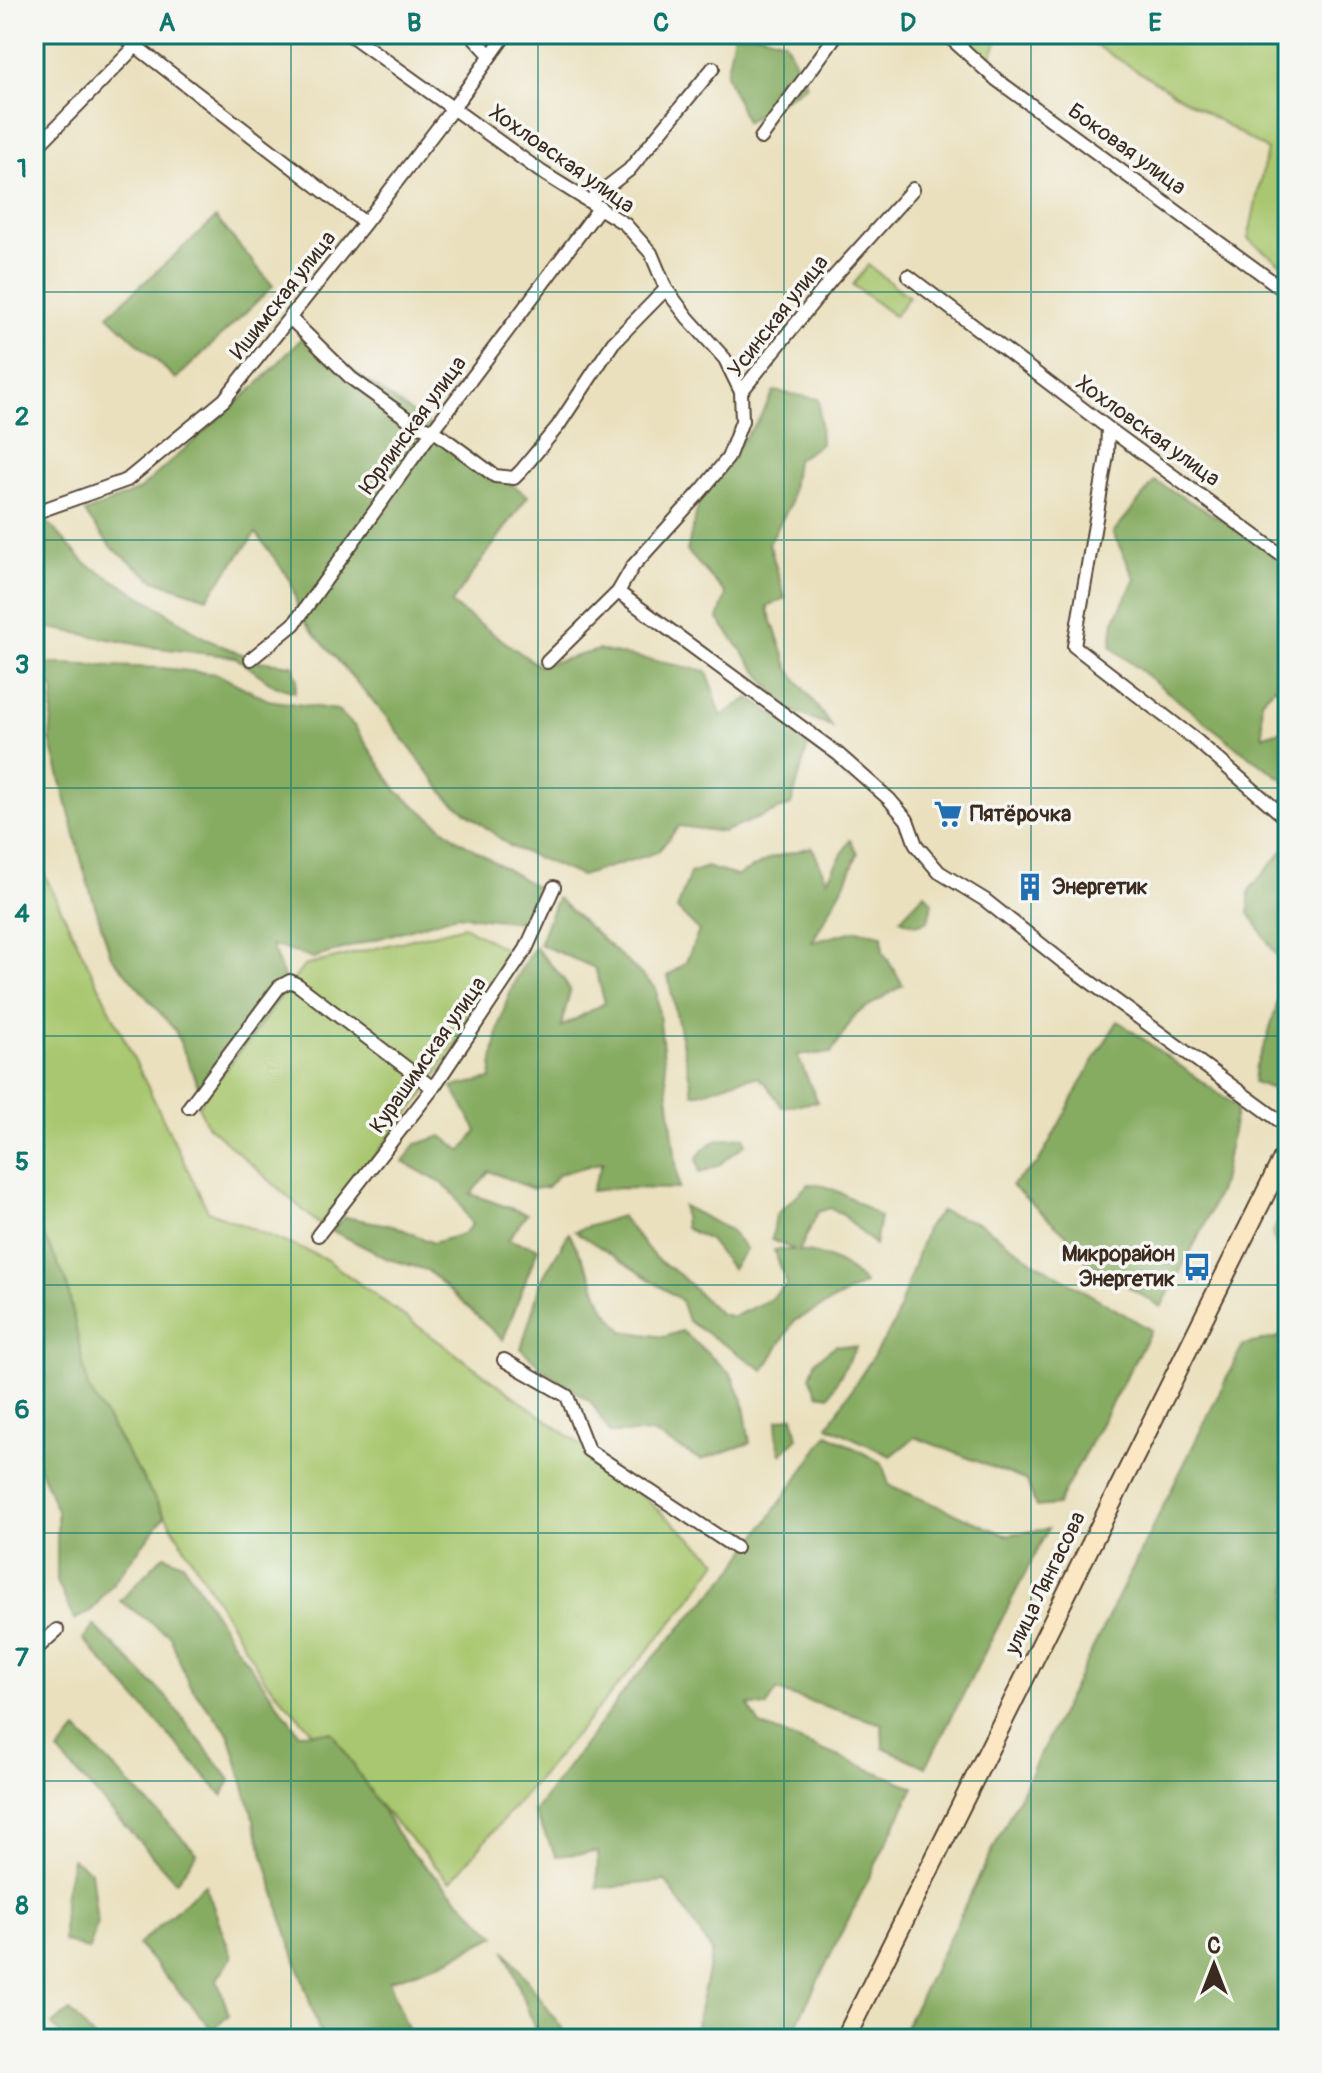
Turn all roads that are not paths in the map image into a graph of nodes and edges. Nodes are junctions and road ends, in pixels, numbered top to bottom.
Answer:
1 (120, 34) edge
2 (349, 34) edge
3 (471, 34) edge
4 (506, 34) edge
5 (837, 34) edge
6 (946, 34) edge
7 (136, 46) junction
8 (490, 55) junction
9 (713, 68) dead end
10 (453, 108) junction
11 (761, 138) dead end
12 (34, 150) edge
13 (913, 189) dead end
14 (595, 204) junction
15 (365, 223) junction
16 (908, 276) dead end
17 (666, 289) junction
18 (1288, 293) edge
19 (291, 319) junction
20 (741, 392) junction
21 (1108, 428) junction
22 (433, 430) junction
23 (34, 513) edge
24 (1288, 560) edge
25 (618, 592) junction
26 (251, 659) dead end
27 (547, 662) dead end
28 (1288, 820) edge
29 (554, 887) dead end
30 (433, 1088) junction
31 (189, 1107) dead end
32 (1288, 1127) edge
33 (1288, 1148) edge
34 (318, 1235) dead end
35 (504, 1360) dead end
36 (736, 1548) dead end
37 (57, 1630) dead end
38 (34, 1651) edge
39 (845, 2039) edge

1 - 7 street
2 - 10 street, Хохловская улица
3 - 8 street
4 - 8 street, Ишимская улица
5 - 11 street
6 - 18 street, Боковая улица
7 - 12 street
7 - 15 street
8 - 10 street, Ишимская улица
9 - 14 street, Юрлинская улица
10 - 14 street, Хохловская улица
10 - 15 street, Ишимская улица
13 - 20 street, Усинская улица
14 - 17 street, Хохловская улица
14 - 22 street, Юрлинская улица
15 - 19 street, Ишимская улица
16 - 21 street, Хохловская улица
17 - 20 street, Хохловская улица
17 - 22 street
19 - 22 street
19 - 23 street, Ишимская улица
20 - 25 street, Усинская улица
21 - 24 street, Хохловская улица
21 - 28 street
22 - 26 street, Юрлинская улица
25 - 27 street, Усинская улица
25 - 32 street
29 - 30 street, Курашимская улица
30 - 31 street
30 - 34 street, Курашимская улица
33 - 39 main road, улица Лянгасова
35 - 36 street
37 - 38 street

